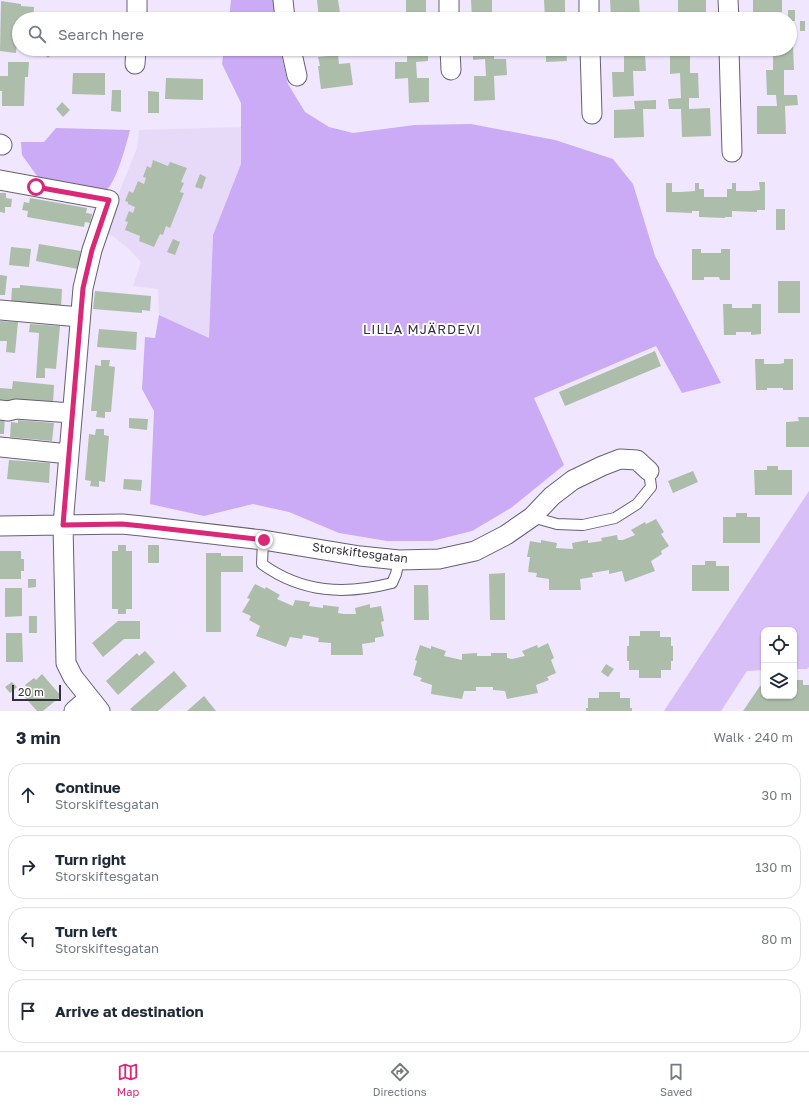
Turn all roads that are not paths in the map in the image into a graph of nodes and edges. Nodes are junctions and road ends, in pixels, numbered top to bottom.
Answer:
1 (137, 0) edge
2 (283, 0) edge
3 (449, 0) edge
4 (589, 0) edge
5 (728, 0) edge
6 (136, 12) edge
7 (284, 12) edge
8 (449, 12) edge
9 (589, 12) edge
10 (729, 12) edge
11 (292, 56) edge
12 (450, 56) edge
13 (590, 56) edge
14 (730, 56) edge
15 (451, 70) dead end
16 (296, 76) dead end
17 (592, 114) dead end
18 (732, 152) dead end
19 (0, 180) edge
20 (0, 310) edge
21 (80, 317) junction
22 (0, 410) edge
23 (72, 413) junction
24 (0, 447) edge
25 (69, 454) junction
26 (649, 471) joint
27 (532, 517) junction
28 (63, 525) junction
29 (0, 526) edge
30 (264, 540) junction
31 (399, 560) junction
32 (94, 705) edge
33 (74, 711) edge

1 - 6 street
2 - 7 street
3 - 8 street
4 - 9 street
5 - 10 street
11 - 16 street
12 - 15 street
13 - 17 street
14 - 18 street
19 - 21 street
20 - 21 street
21 - 23 street
22 - 23 street
23 - 25 street
24 - 25 street
25 - 28 street
26 - 27 street, Storskiftesgatan
26 - 27 lane
27 - 31 street, Storskiftesgatan
28 - 29 street, Storskiftesgatan
28 - 30 street, Storskiftesgatan
28 - 32 street
30 - 31 street, Storskiftesgatan
30 - 31 lane
32 - 33 street

